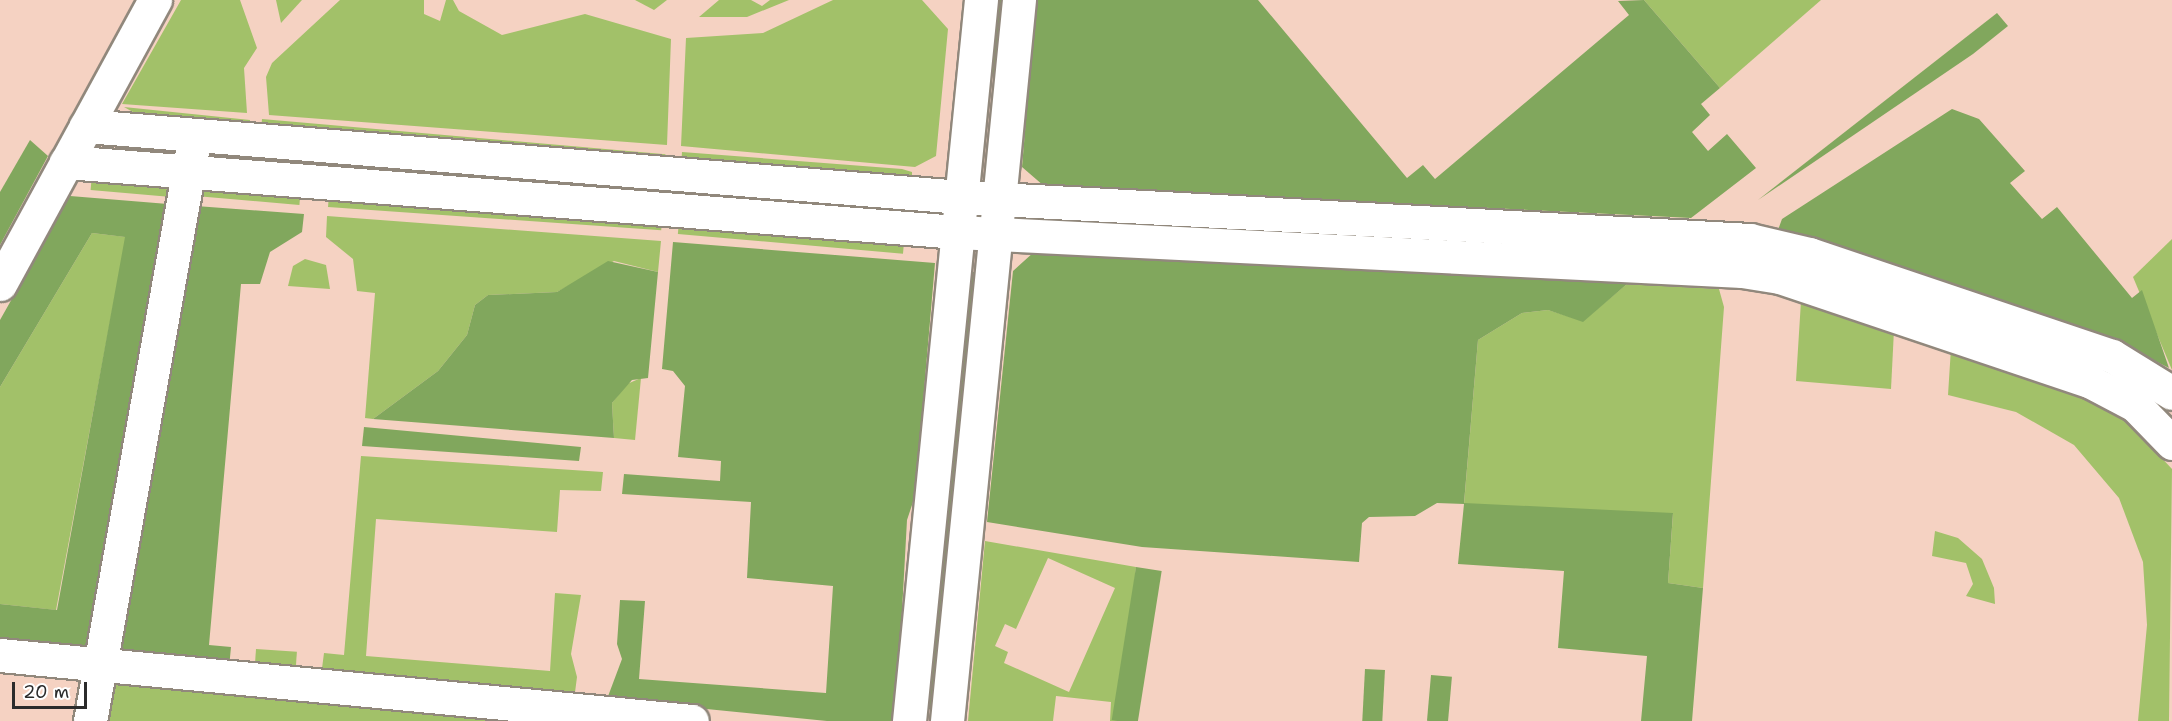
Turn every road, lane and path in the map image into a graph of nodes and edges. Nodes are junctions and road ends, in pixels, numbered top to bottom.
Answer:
1 (155, 0) edge
2 (1019, 0) edge
3 (977, 4) edge
4 (86, 126) junction
5 (195, 134) junction
6 (66, 162) junction
7 (188, 172) junction
8 (961, 196) junction
9 (999, 199) junction
10 (957, 232) junction
11 (997, 234) junction
12 (0, 284) edge
13 (2172, 393) edge
14 (2172, 443) edge
15 (0, 655) edge
16 (100, 665) junction
17 (90, 721) edge
18 (692, 721) edge
19 (909, 721) edge
20 (947, 721) edge

1 - 4 street
2 - 9 street
3 - 8 street
4 - 5 street
4 - 6 street
5 - 7 street
5 - 8 street
6 - 7 street
6 - 12 street
7 - 10 street
7 - 16 street
8 - 9 street
8 - 10 street
9 - 11 street
9 - 13 street
10 - 11 street
10 - 19 street
11 - 14 street
11 - 20 street
15 - 16 street
16 - 17 street
16 - 18 street

